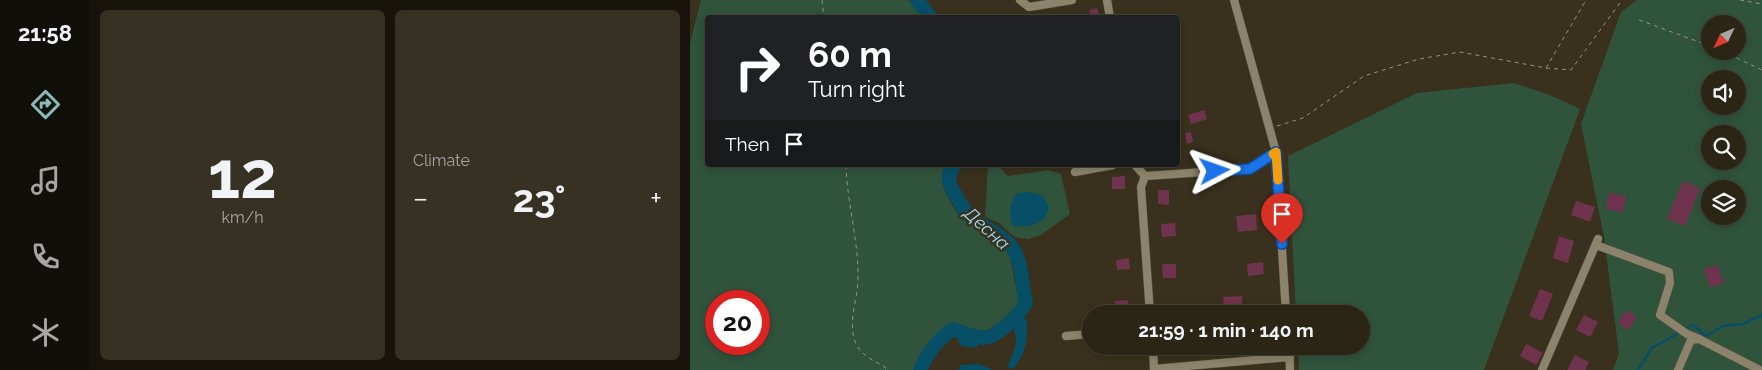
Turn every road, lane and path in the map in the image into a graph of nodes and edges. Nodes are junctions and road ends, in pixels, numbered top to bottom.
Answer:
1 (822, 0) edge
2 (1020, 0) edge
3 (1072, 0) edge
4 (1107, 0) edge
5 (1234, 0) edge
6 (1586, 0) edge
7 (1622, 0) edge
8 (1740, 0) edge
9 (1762, 4) edge
10 (824, 15) edge
11 (1110, 15) edge
12 (1639, 20) dead end
13 (1701, 43) edge
14 (1741, 60) edge
15 (1546, 68) junction
16 (1762, 70) edge
17 (1269, 128) junction
18 (1276, 152) junction
19 (846, 167) edge
20 (1102, 167) edge
21 (1136, 167) edge
22 (1075, 172) dead end
23 (1145, 176) junction
24 (1149, 305) edge
25 (1285, 305) edge
26 (1082, 335) edge
27 (1066, 336) dead end
28 (1699, 339) junction
29 (1153, 355) edge
30 (1290, 357) joint
31 (886, 370) edge
32 (1154, 370) edge
33 (1290, 370) edge
34 (1542, 370) edge
35 (1678, 370) edge
36 (1760, 370) edge

1 - 10 path
2 - 3 street
4 - 11 street
5 - 17 street
6 - 15 path
7 - 15 path
8 - 9 path
12 - 13 path
14 - 16 path
15 - 17 path
17 - 18 street
18 - 23 street
18 - 25 street
19 - 31 path
20 - 22 street
21 - 23 street
23 - 24 street
26 - 27 street
28 - 34 street
28 - 35 street
28 - 36 street
29 - 32 street
30 - 32 street
30 - 33 street

